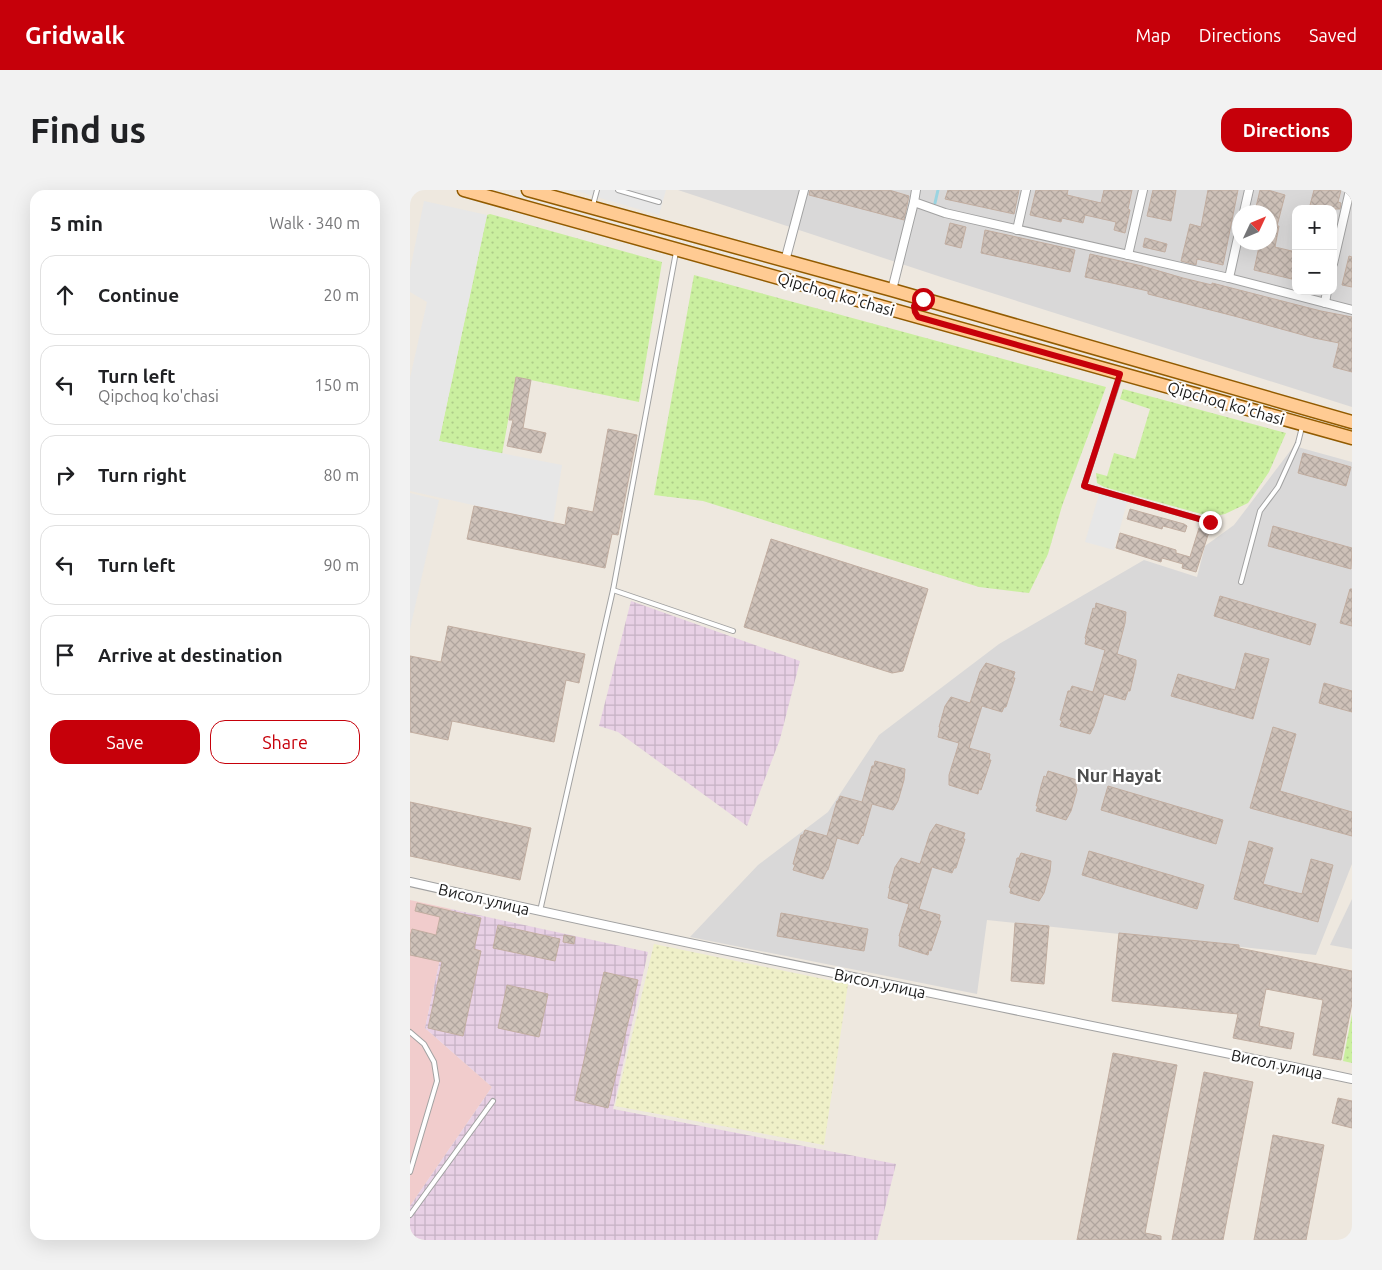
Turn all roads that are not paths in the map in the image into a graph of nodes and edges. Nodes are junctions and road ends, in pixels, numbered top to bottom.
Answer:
1 (464, 190) edge
2 (528, 190) edge
3 (597, 190) edge
4 (618, 190) edge
5 (804, 190) edge
6 (916, 190) edge
7 (1026, 190) edge
8 (1143, 190) edge
9 (1249, 190) edge
10 (1350, 190) edge
11 (659, 202) dead end
12 (914, 202) junction
13 (1246, 205) edge
14 (592, 208) junction
15 (1017, 230) junction
16 (676, 250) junction
17 (1236, 250) edge
18 (1336, 250) edge
19 (1128, 255) junction
20 (785, 261) junction
21 (1230, 278) junction
22 (892, 290) junction
23 (1326, 295) edge
24 (923, 299) junction
25 (1324, 303) junction
26 (1352, 310) edge
27 (918, 317) junction
28 (1120, 374) junction
29 (1300, 418) junction
30 (1352, 422) edge
31 (1352, 438) edge
32 (1210, 522) dead end
33 (1242, 582) dead end
34 (613, 590) junction
35 (733, 630) dead end
36 (410, 882) edge
37 (540, 911) junction
38 (410, 1032) edge
39 (1352, 1079) edge
40 (493, 1101) dead end
41 (410, 1172) edge
42 (410, 1215) edge

1 - 16 main road, Qipchoq ko'chasi
2 - 14 main road, Qipchoq ko'chasi
3 - 14 lane
4 - 11 lane
5 - 20 street
6 - 12 street
7 - 15 street
8 - 19 street
9 - 13 street
10 - 18 street
12 - 15 street
12 - 22 street
14 - 20 main road, Qipchoq ko'chasi
15 - 19 street
16 - 27 main road, Qipchoq ko'chasi
16 - 34 lane
17 - 21 street
19 - 21 street
20 - 22 main road, Qipchoq ko'chasi
21 - 25 street
22 - 24 main road, Qipchoq ko'chasi
23 - 25 street
24 - 27 main road
24 - 29 main road, Qipchoq ko'chasi
25 - 26 street
27 - 28 main road, Qipchoq ko'chasi
28 - 29 main road, Qipchoq ko'chasi
28 - 32 lane
29 - 30 main road, Qipchoq ko'chasi
29 - 31 main road, Qipchoq ko'chasi
29 - 33 lane
34 - 35 lane
34 - 37 lane
36 - 37 street, Висол улица
37 - 39 street, Висол улица
38 - 41 lane
40 - 42 lane

